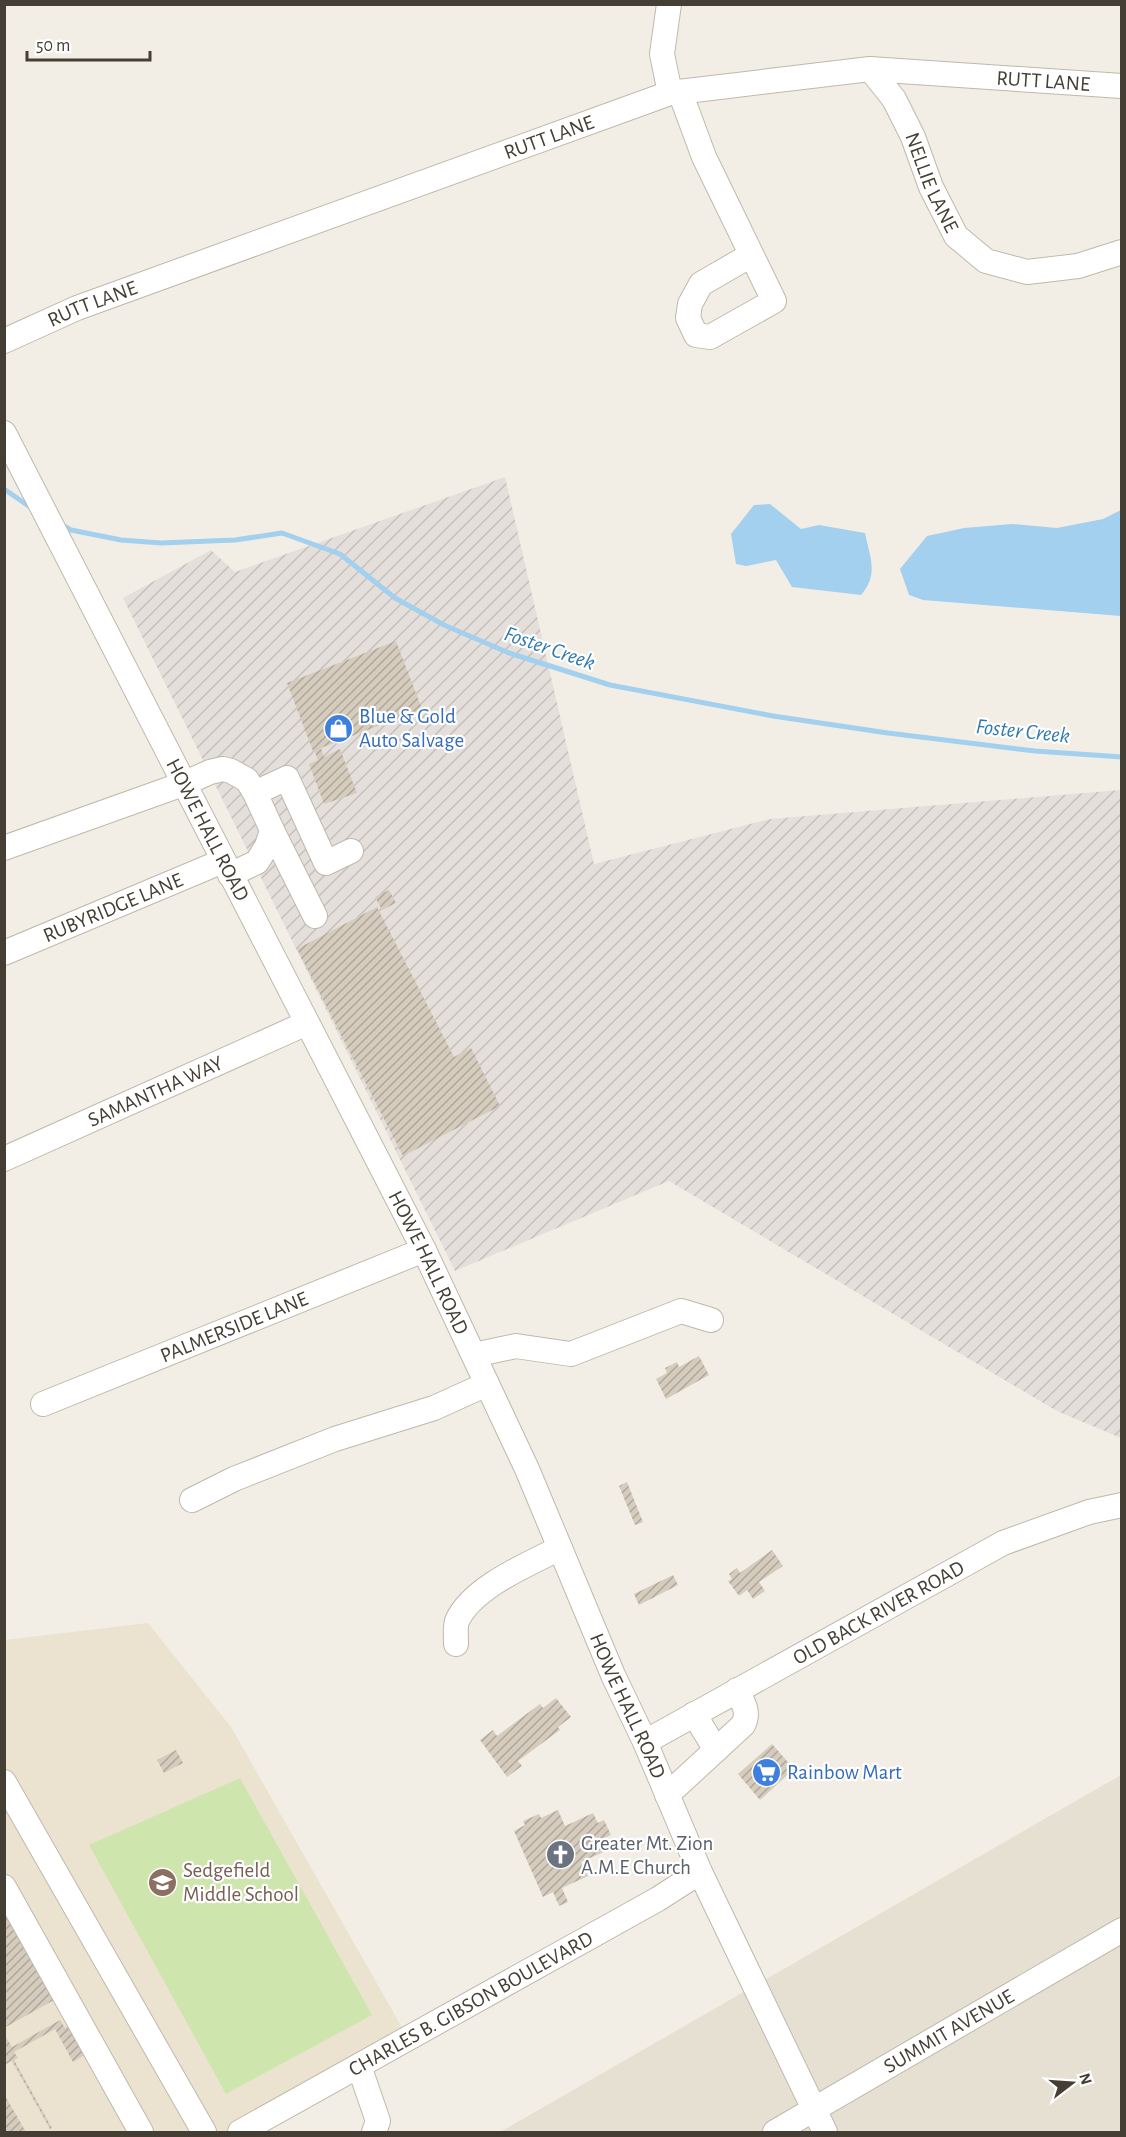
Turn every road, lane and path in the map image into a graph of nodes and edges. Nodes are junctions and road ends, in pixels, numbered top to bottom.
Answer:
1 (669, 4) edge
2 (870, 69) junction
3 (1122, 86) edge
4 (675, 93) junction
5 (1122, 252) edge
6 (751, 255) dead end
7 (4, 341) edge
8 (4, 433) edge
9 (183, 784) junction
10 (255, 793) junction
11 (272, 830) junction
12 (4, 848) edge
13 (351, 851) dead end
14 (227, 868) junction
15 (315, 915) dead end
16 (4, 953) edge
17 (307, 1023) junction
18 (4, 1159) edge
19 (424, 1250) junction
20 (711, 1320) dead end
21 (474, 1355) junction
22 (487, 1384) junction
23 (43, 1404) dead end
24 (192, 1500) dead end
25 (1122, 1505) edge
26 (560, 1548) junction
27 (456, 1644) dead end
28 (737, 1690) junction
29 (694, 1714) junction
30 (645, 1742) junction
31 (716, 1750) junction
32 (4, 1782) edge
33 (668, 1795) junction
34 (700, 1872) junction
35 (4, 1887) edge
36 (1122, 1930) edge
37 (359, 2066) junction
38 (813, 2111) junction
39 (141, 2133) edge
40 (204, 2133) edge
41 (240, 2133) edge
42 (374, 2133) edge
43 (775, 2133) edge
44 (825, 2133) edge

1 - 4 street
2 - 3 street, RUTT LANE
2 - 4 street, RUTT LANE
2 - 5 street, NELLIE LANE
4 - 6 street
4 - 7 street, RUTT LANE
8 - 9 street, HOWE HALL ROAD
9 - 10 street
9 - 12 street
9 - 14 street, HOWE HALL ROAD
10 - 11 street
10 - 13 street
11 - 14 street, RUBYRIDGE LANE
11 - 15 street
14 - 16 street, RUBYRIDGE LANE
14 - 17 street, HOWE HALL ROAD
17 - 18 street, SAMANTHA WAY
17 - 19 street, HOWE HALL ROAD
19 - 21 street, HOWE HALL ROAD
19 - 23 street, PALMERSIDE LANE
20 - 21 street
21 - 22 street, HOWE HALL ROAD
22 - 24 street
22 - 26 street, HOWE HALL ROAD
25 - 28 street, OLD BACK RIVER ROAD
26 - 27 street
26 - 30 street, HOWE HALL ROAD
28 - 29 street, OLD BACK RIVER ROAD
28 - 31 street
29 - 30 street, OLD BACK RIVER ROAD
29 - 31 street
30 - 33 street, HOWE HALL ROAD
31 - 33 street
32 - 40 street
33 - 34 street, HOWE HALL ROAD
34 - 37 street, CHARLES B. GIBSON BOULEVARD
34 - 38 street, HOWE HALL ROAD
35 - 39 street
36 - 38 street, SUMMIT AVENUE
37 - 41 street, CHARLES B. GIBSON BOULEVARD
37 - 42 street
38 - 43 street, SUMMIT AVENUE
38 - 44 street, HOWE HALL ROAD

